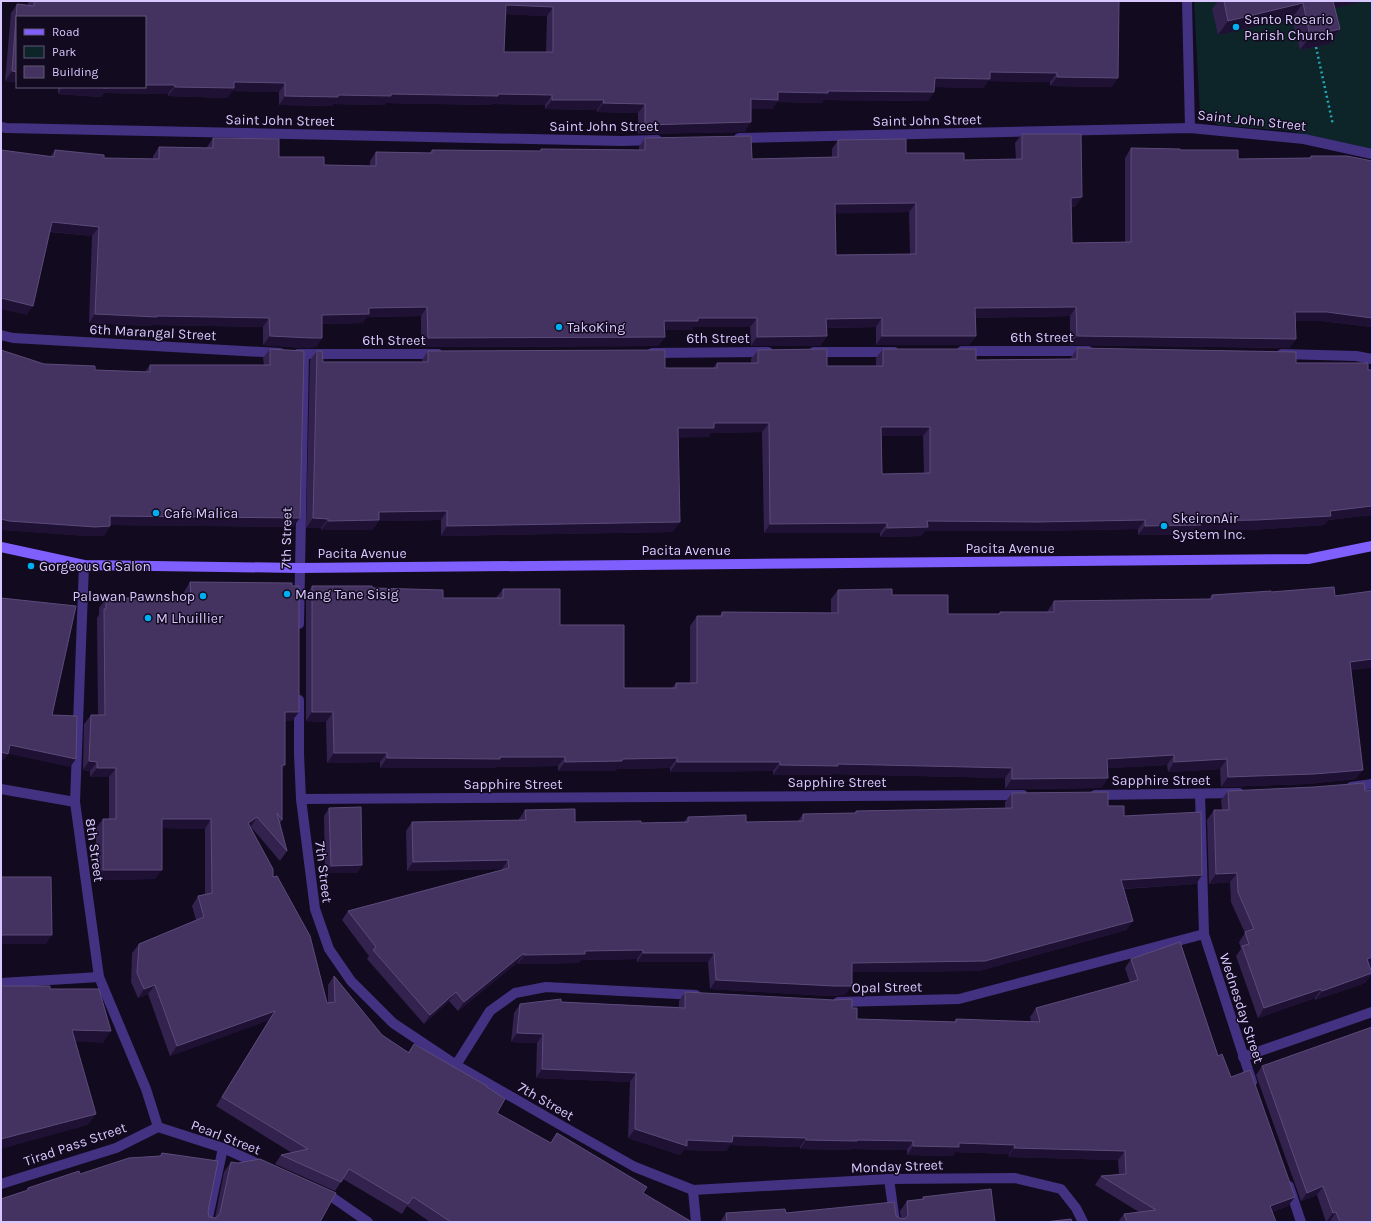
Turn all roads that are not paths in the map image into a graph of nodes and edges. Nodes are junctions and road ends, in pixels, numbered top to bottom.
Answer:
1 (1187, 1) edge
2 (1, 127) edge
3 (1190, 128) junction
4 (732, 138) edge
5 (669, 140) edge
6 (1372, 154) edge
7 (1, 335) edge
8 (1094, 351) edge
9 (775, 352) edge
10 (807, 352) edge
11 (903, 352) edge
12 (951, 352) edge
13 (639, 353) edge
14 (304, 354) junction
15 (448, 354) edge
16 (1269, 354) edge
17 (1372, 359) edge
18 (1372, 546) edge
19 (1, 547) edge
20 (84, 565) junction
21 (299, 568) junction
22 (299, 637) edge
23 (299, 692) edge
24 (1372, 784) edge
25 (1341, 788) edge
26 (1, 789) edge
27 (1247, 793) edge
28 (1200, 794) junction
29 (1033, 795) edge
30 (1089, 795) edge
31 (301, 800) junction
32 (75, 802) junction
33 (1204, 934) junction
34 (99, 977) junction
35 (1, 983) edge
36 (703, 995) edge
37 (828, 1002) edge
38 (1372, 1012) edge
39 (1243, 1057) junction
40 (456, 1065) junction
41 (1256, 1094) edge
42 (158, 1127) junction
43 (223, 1148) junction
44 (274, 1171) edge
45 (1286, 1177) edge
46 (889, 1179) junction
47 (1, 1184) edge
48 (310, 1187) edge
49 (693, 1190) junction
50 (206, 1222) edge
51 (368, 1222) edge
52 (696, 1222) edge
53 (895, 1222) edge
54 (1083, 1222) edge
55 (1301, 1222) edge

1 - 3 street
2 - 5 street, Saint John Street
3 - 4 street, Saint John Street
3 - 6 street, Saint John Street
7 - 14 street, 6th Marangal Street
8 - 12 street, 6th Street
9 - 13 street, 6th Street
10 - 11 street
14 - 15 street, 6th Street
14 - 21 street, 7th Street
16 - 17 street
18 - 21 main road, Pacita Avenue
19 - 20 main road, Pacita Avenue
20 - 21 main road, Pacita Avenue
20 - 32 street, 8th Street
21 - 22 street, 7th Street
23 - 31 street, 7th Street
24 - 25 street
26 - 32 street
27 - 28 street, Sapphire Street
28 - 30 street, Sapphire Street
28 - 33 street, Wednesday Street
29 - 31 street, Sapphire Street
31 - 40 street, 7th Street
32 - 34 street, 8th Street
33 - 37 street, Opal Street
33 - 39 street, Wednesday Street
34 - 35 street
34 - 42 street, 8th Street
36 - 40 street
38 - 39 street
39 - 41 street, Wednesday Street
40 - 49 street, 7th Street
42 - 43 street, Pearl Street
42 - 47 street, Tirad Pass Street
43 - 44 street, Pearl Street
43 - 50 street
45 - 55 street
46 - 49 street, Monday Street
46 - 53 street
46 - 54 street, Monday Street
48 - 51 street
49 - 52 street

